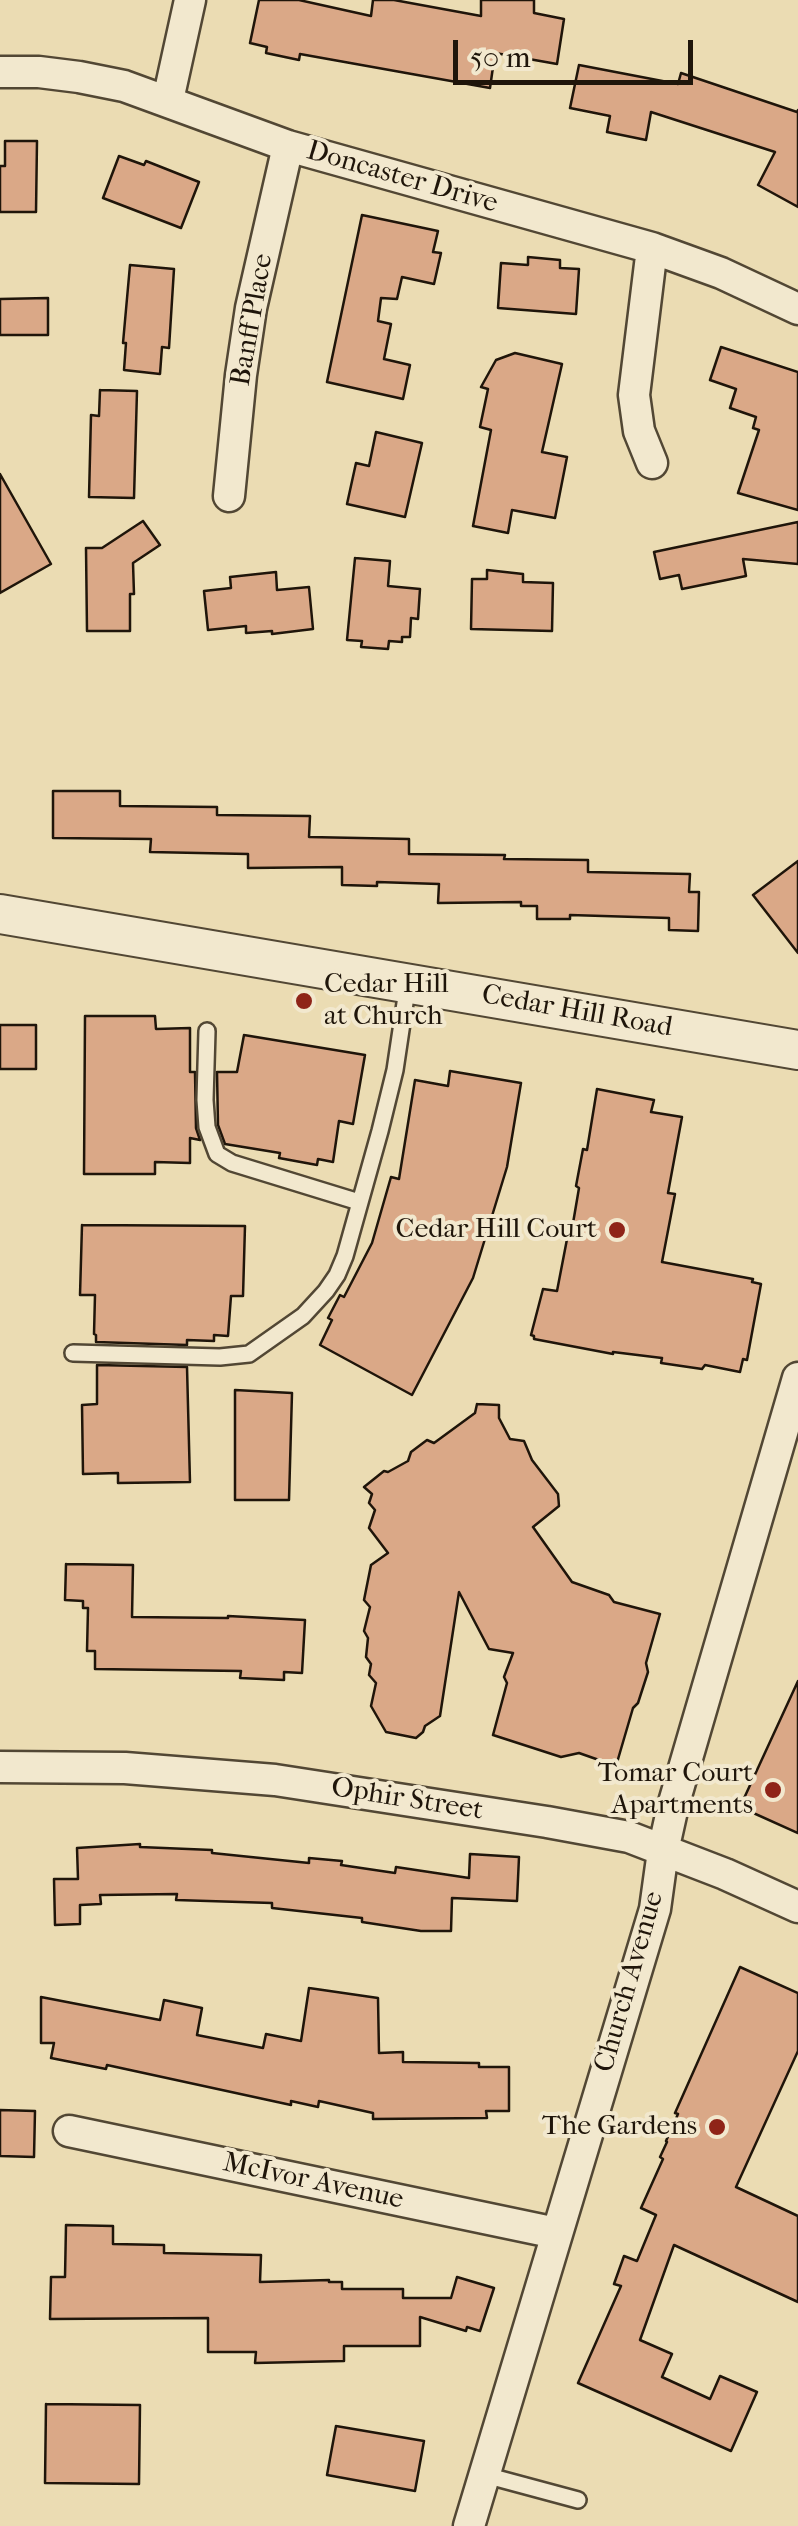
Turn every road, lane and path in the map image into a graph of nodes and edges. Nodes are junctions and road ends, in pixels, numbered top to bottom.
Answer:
1 (190, 0) edge
2 (0, 72) edge
3 (168, 100) junction
4 (288, 146) junction
5 (652, 248) junction
6 (798, 309) edge
7 (652, 463) dead end
8 (229, 496) dead end
9 (0, 914) edge
10 (408, 984) junction
11 (207, 1032) dead end
12 (798, 1050) edge
13 (359, 1202) junction
14 (73, 1352) dead end
15 (798, 1378) edge
16 (0, 1767) edge
17 (664, 1850) junction
18 (798, 1907) edge
19 (69, 2132) dead end
20 (556, 2233) junction
21 (485, 2475) junction
22 (578, 2500) dead end
23 (469, 2526) edge

1 - 3 street
2 - 3 street, Doncaster Drive
3 - 4 street, Doncaster Drive
4 - 5 street, Doncaster Drive
4 - 8 street, Banff Place
5 - 6 street, Doncaster Drive
5 - 7 street
9 - 10 street, Cedar Hill Road
10 - 12 street, Cedar Hill Road
10 - 13 lane
11 - 13 lane
13 - 14 lane
15 - 17 street, Church Avenue
16 - 17 street, Ophir Street
17 - 18 street, Ophir Street
17 - 20 street, Church Avenue
19 - 20 street, McIvor Avenue
20 - 21 street, Church Avenue
21 - 22 lane
21 - 23 street, Church Avenue

